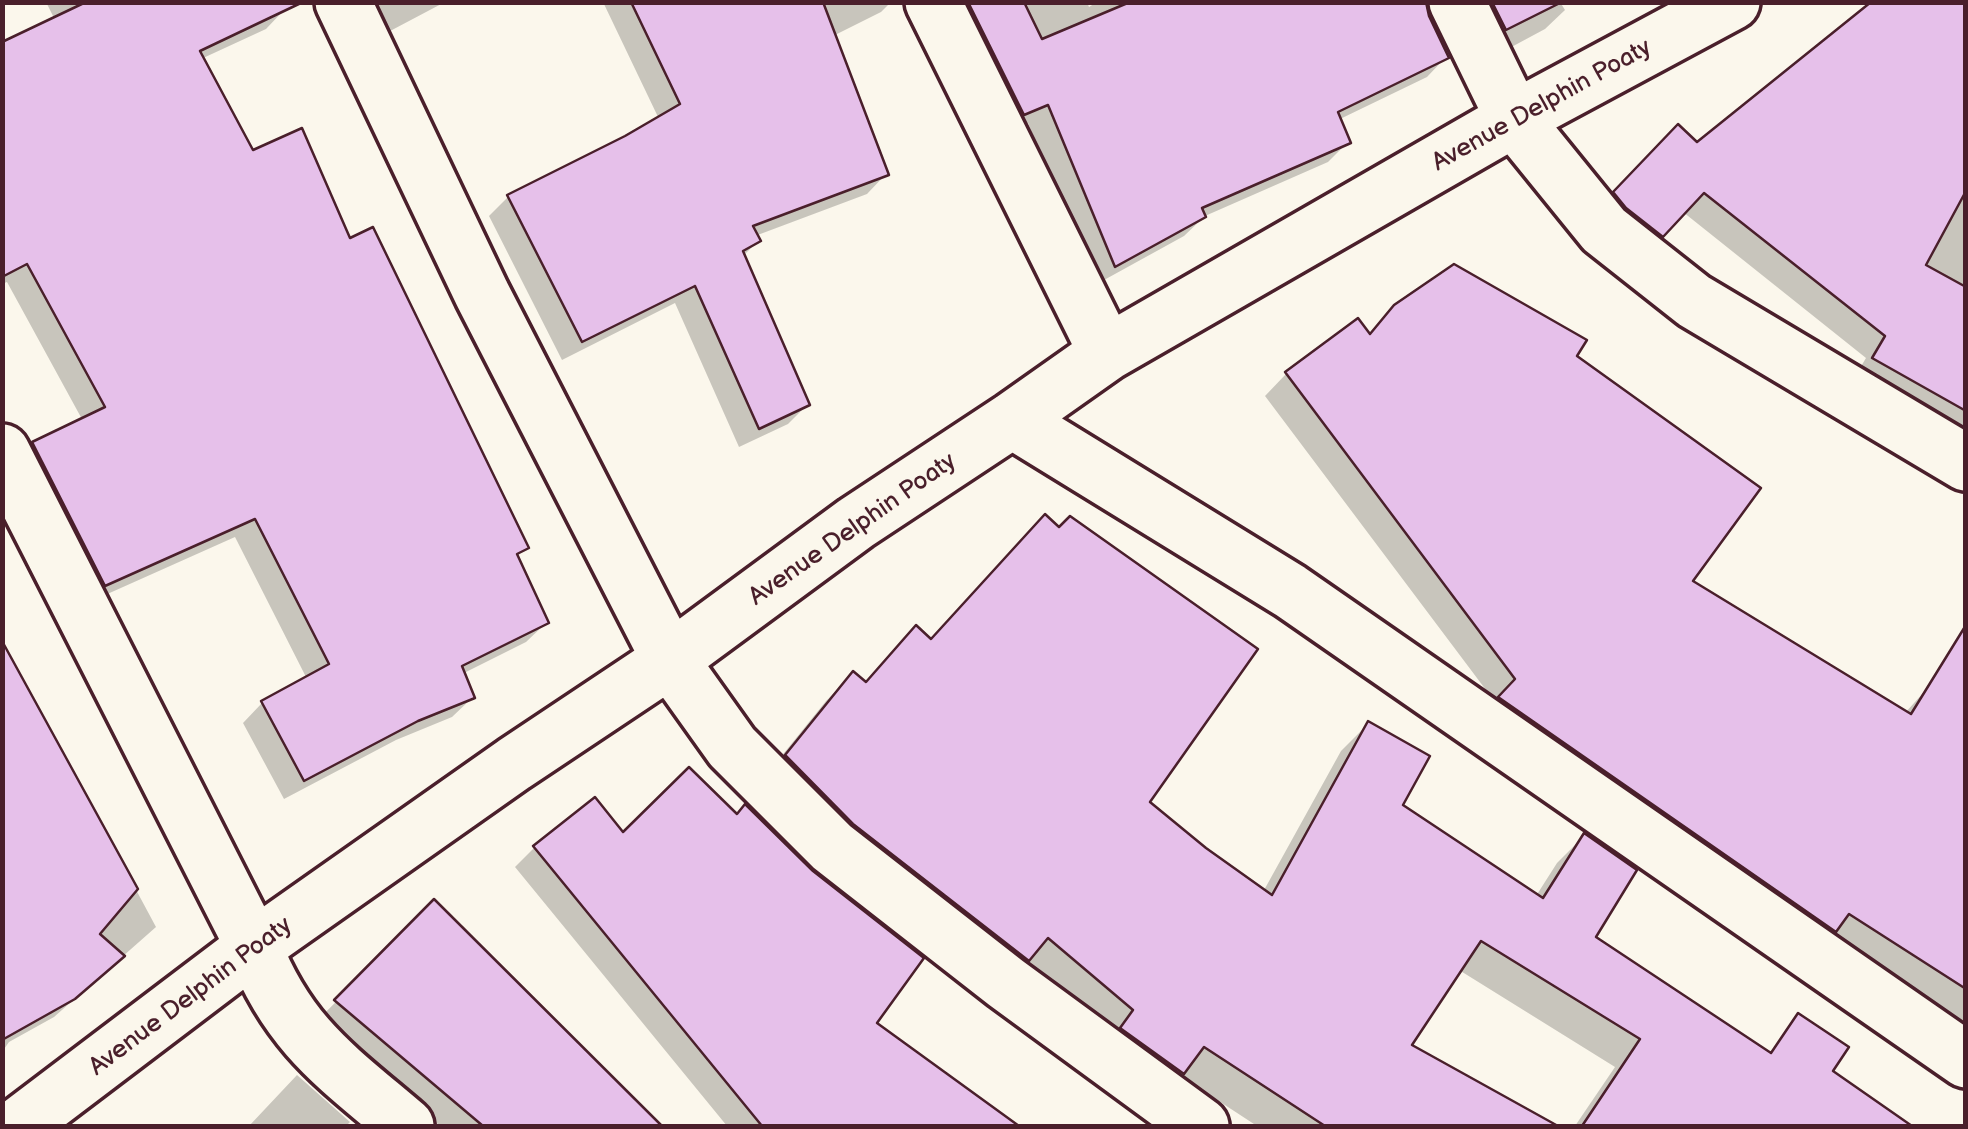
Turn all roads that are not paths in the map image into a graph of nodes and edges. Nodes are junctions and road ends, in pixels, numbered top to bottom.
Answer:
1 (343, 2) edge
2 (932, 2) edge
3 (1457, 2) edge
4 (1732, 2) edge
5 (1514, 119) junction
6 (1107, 353) junction
7 (1012, 420) junction
8 (2, 452) edge
9 (1966, 464) edge
10 (670, 660) junction
11 (254, 947) junction
12 (1966, 1060) edge
13 (18, 1126) edge
14 (406, 1126) edge
15 (1200, 1126) edge

1 - 10 street
2 - 6 street
3 - 5 street
4 - 5 street, Avenue Delphin Poaty
5 - 6 street, Avenue Delphin Poaty
5 - 9 street
6 - 7 street, Avenue Delphin Poaty
7 - 10 street, Avenue Delphin Poaty
7 - 12 street
8 - 11 street
10 - 11 street, Avenue Delphin Poaty
10 - 15 street
11 - 13 street, Avenue Delphin Poaty
11 - 14 street

